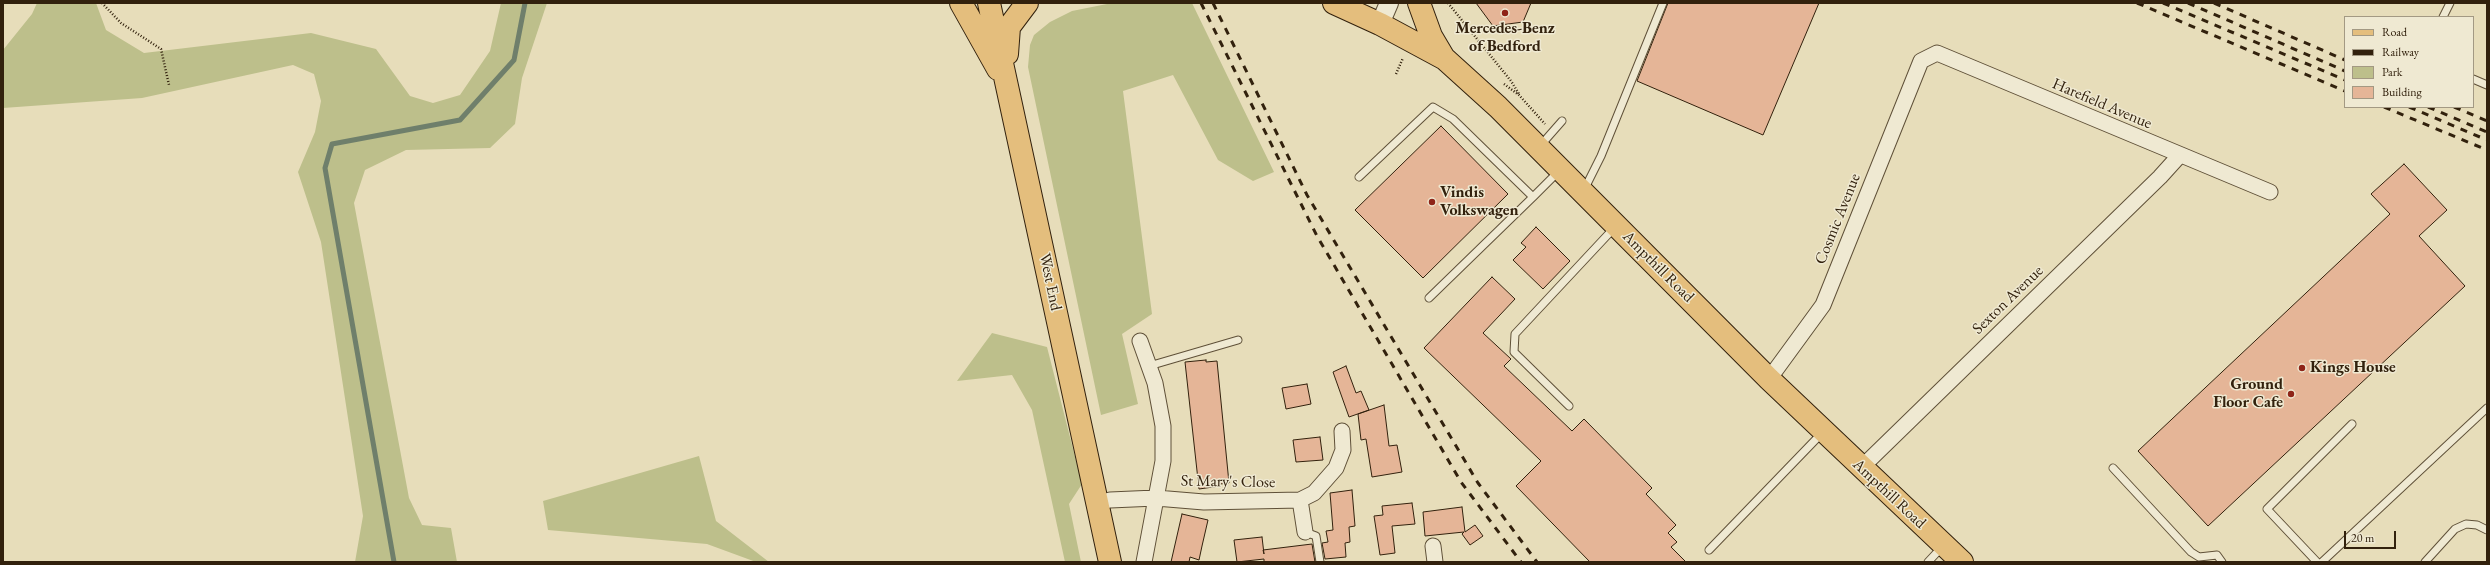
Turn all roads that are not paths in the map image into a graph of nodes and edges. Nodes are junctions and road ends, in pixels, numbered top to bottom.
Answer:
1 (961, 3) edge
2 (989, 3) edge
3 (1027, 3) edge
4 (1334, 3) edge
5 (1388, 3) edge
6 (1420, 3) edge
7 (1663, 3) edge
8 (2450, 3) edge
9 (2444, 16) edge
10 (1380, 24) junction
11 (1445, 58) junction
12 (1920, 61) joint
13 (2474, 79) edge
14 (1007, 85) junction
15 (2487, 85) edge
16 (1562, 121) dead end
17 (1539, 148) junction
18 (2179, 156) junction
19 (1560, 170) junction
20 (1359, 177) dead end
21 (1583, 192) junction
22 (2270, 192) dead end
23 (1533, 197) junction
24 (1616, 225) junction
25 (1429, 298) dead end
26 (1238, 340) dead end
27 (1140, 341) dead end
28 (1149, 366) junction
29 (1769, 379) junction
30 (1569, 406) dead end
31 (2487, 408) edge
32 (2352, 424) dead end
33 (1342, 431) dead end
34 (1824, 431) junction
35 (1861, 468) junction
36 (2113, 468) dead end
37 (1156, 498) junction
38 (1300, 500) junction
39 (1096, 502) junction
40 (2487, 530) edge
41 (1305, 532) joint
42 (1944, 545) junction
43 (1433, 546) dead end
44 (1709, 550) dead end
45 (1110, 562) edge
46 (1144, 562) edge
47 (1320, 562) edge
48 (1435, 562) edge
49 (1928, 562) edge
50 (1962, 562) edge
51 (2222, 562) edge
52 (2317, 562) edge
53 (2322, 562) edge
54 (2424, 562) edge

1 - 14 main road
2 - 14 main road, West End
3 - 14 main road
4 - 10 main road, Ampthill Road
5 - 10 street
6 - 11 main road
7 - 21 lane
8 - 9 lane
10 - 11 main road, Ampthill Road
11 - 17 main road, Ampthill Road
12 - 18 street, Harefield Avenue
12 - 29 street, Cosmic Avenue
13 - 15 lane
14 - 39 main road, West End
16 - 17 lane
17 - 19 main road, Ampthill Road
18 - 22 street, Harefield Avenue
18 - 35 street, Sexton Avenue
19 - 21 main road, Ampthill Road
19 - 23 lane
20 - 23 lane
21 - 24 main road, Ampthill Road
23 - 25 lane
24 - 29 main road, Ampthill Road
24 - 30 lane
26 - 28 lane
27 - 28 street, St Mary's Close
28 - 37 street, St Mary's Close
29 - 34 main road, Ampthill Road
31 - 53 lane
32 - 52 lane
33 - 38 street
34 - 35 main road, Ampthill Road
34 - 44 lane
35 - 42 main road, Ampthill Road
36 - 51 lane
37 - 38 street, St Mary's Close
37 - 39 street
37 - 46 street, St Mary's Close
38 - 41 street
39 - 45 main road, West End
40 - 54 lane
41 - 47 lane
42 - 49 lane
42 - 50 main road, Ampthill Road
43 - 48 street

